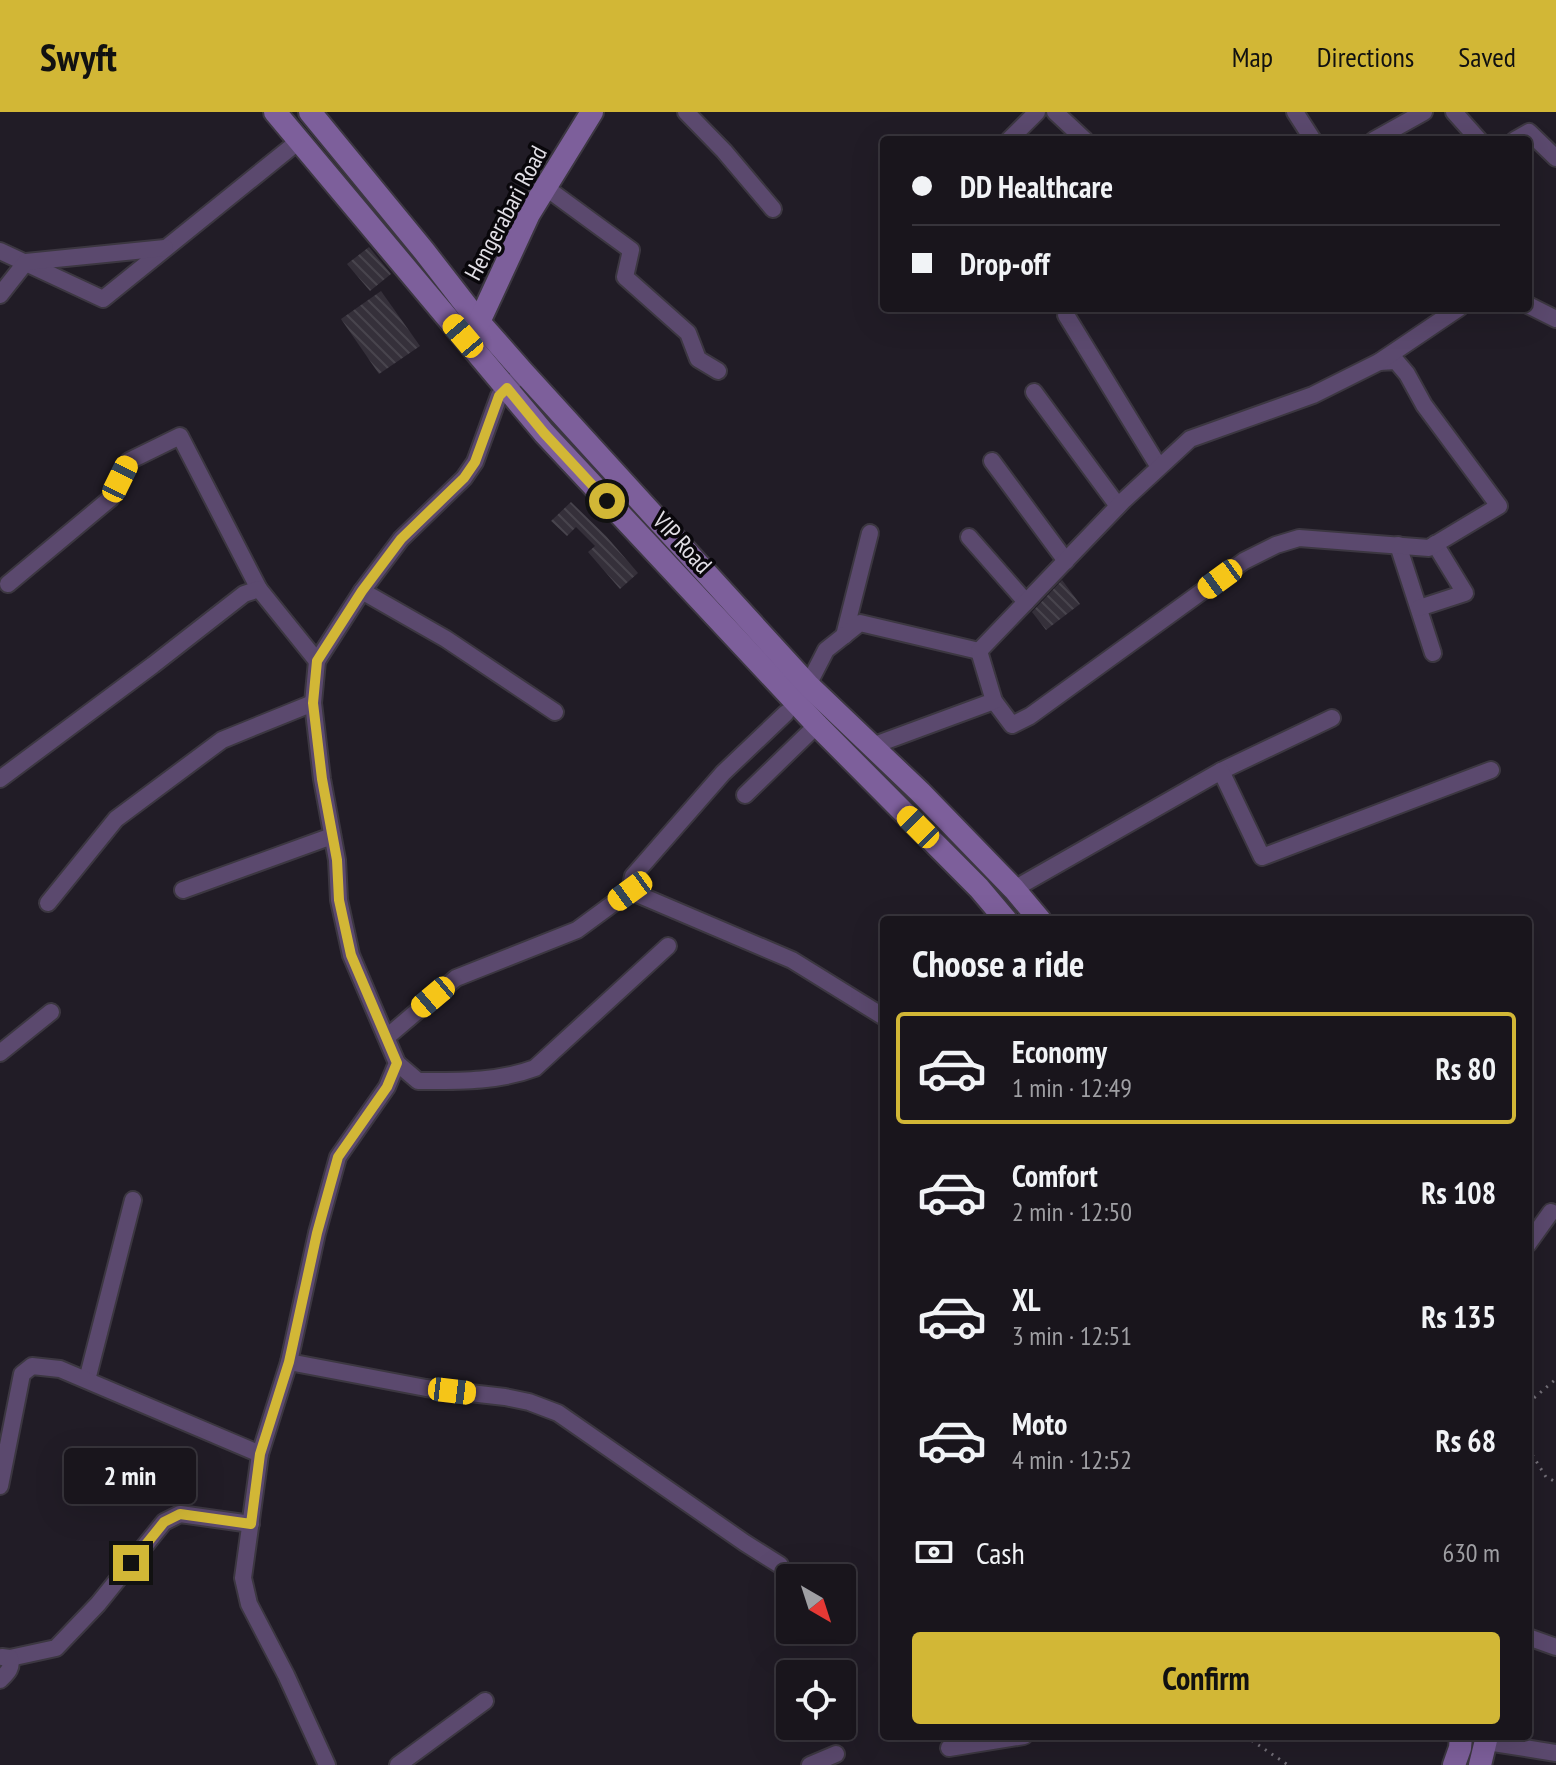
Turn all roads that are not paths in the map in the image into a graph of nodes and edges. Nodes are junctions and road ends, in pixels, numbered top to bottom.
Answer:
1 (275, 112) edge
2 (310, 112) edge
3 (592, 112) edge
4 (686, 112) edge
5 (1037, 112) edge
6 (1055, 112) edge
7 (1295, 112) edge
8 (1424, 112) edge
9 (1454, 112) edge
10 (1013, 136) edge
11 (1081, 136) edge
12 (1310, 136) edge
13 (1381, 136) edge
14 (1475, 136) edge
15 (1522, 136) edge
16 (300, 140) junction
17 (1556, 158) edge
18 (545, 187) junction
19 (773, 209) dead end
20 (166, 248) junction
21 (0, 251) edge
22 (26, 262) junction
23 (0, 295) edge
24 (1532, 307) edge
25 (1070, 312) edge
26 (1453, 312) edge
27 (1556, 319) edge
28 (471, 329) junction
29 (1379, 362) junction
30 (718, 371) dead end
31 (523, 372) junction
32 (507, 388) junction
33 (1034, 392) dead end
34 (992, 461) dead end
35 (1159, 467) junction
36 (1118, 506) junction
37 (870, 533) dead end
38 (969, 537) dead end
39 (1435, 544) junction
40 (1398, 545) junction
41 (1066, 561) junction
42 (8, 584) dead end
43 (259, 589) junction
44 (362, 591) junction
45 (1026, 602) junction
46 (1419, 608) junction
47 (844, 636) junction
48 (979, 651) junction
49 (1433, 653) dead end
50 (317, 661) junction
51 (808, 685) junction
52 (994, 701) junction
53 (313, 703) junction
54 (555, 712) dead end
55 (786, 713) dead end
56 (1332, 718) dead end
57 (817, 725) junction
58 (872, 746) junction
59 (1491, 770) dead end
60 (1221, 771) junction
61 (0, 779) edge
62 (745, 795) dead end
63 (332, 836) junction
64 (1014, 889) junction
65 (183, 890) dead end
66 (630, 891) junction
67 (48, 903) dead end
68 (1003, 916) edge
69 (1037, 916) edge
70 (668, 946) dead end
71 (51, 1012) dead end
72 (880, 1015) edge
73 (387, 1037) junction
74 (0, 1053) edge
75 (397, 1063) junction
76 (133, 1200) dead end
77 (1551, 1212) dead end
78 (1532, 1238) edge
79 (289, 1362) junction
80 (87, 1380) junction
81 (260, 1454) junction
82 (0, 1486) edge
83 (251, 1524) junction
84 (778, 1564) edge
85 (1532, 1638) edge
86 (1556, 1647) edge
87 (5, 1658) edge
88 (0, 1680) edge
89 (485, 1701) dead end
90 (999, 1740) edge
91 (1461, 1740) edge
92 (1487, 1740) edge
93 (1492, 1740) edge
94 (949, 1748) dead end
95 (1556, 1753) edge
96 (836, 1754) dead end
97 (327, 1765) edge
98 (398, 1765) edge
99 (810, 1765) edge
100 (1454, 1765) edge
101 (1480, 1765) edge

1 - 16 main road, VIP Road
2 - 28 main road, VIP Road
3 - 18 main road, Hengerabari Road
4 - 19 street
5 - 10 street
6 - 11 street
7 - 12 street
8 - 13 street
9 - 14 street
15 - 17 street
16 - 20 street
16 - 28 main road, VIP Road
18 - 28 main road, Hengerabari Road
18 - 30 street
20 - 22 street
20 - 22 street
21 - 22 street
22 - 23 street
24 - 27 street
25 - 35 street
26 - 29 street
28 - 31 main road, VIP Road
28 - 32 main road, VIP Road
29 - 35 street
29 - 39 street
31 - 32 street
31 - 51 main road, VIP Road
32 - 44 street
32 - 57 main road, VIP Road
33 - 36 street
34 - 41 street
35 - 36 street
36 - 41 street
37 - 47 street
38 - 45 street
39 - 40 street
39 - 46 street
40 - 46 street
40 - 52 street
41 - 45 street
42 - 43 street
43 - 50 street
43 - 61 street
44 - 50 street
44 - 54 street
45 - 48 street
46 - 49 street
47 - 48 street
47 - 51 street
48 - 52 street
50 - 53 street
51 - 58 main road, VIP Road
52 - 58 street
53 - 63 street
53 - 67 street
55 - 66 street
56 - 60 street
57 - 62 street
57 - 68 main road, VIP Road
58 - 64 main road, VIP Road
59 - 60 street
60 - 64 street
63 - 65 street
63 - 73 street
64 - 69 main road, VIP Road
66 - 72 street
66 - 73 street
70 - 75 street
71 - 74 street
73 - 75 street
75 - 79 street
76 - 80 street
77 - 78 street
79 - 81 street
79 - 84 street
80 - 81 street
80 - 82 street
81 - 83 street
83 - 87 street
83 - 97 street
85 - 86 street
87 - 88 street
89 - 98 street
90 - 94 street
91 - 100 main road
92 - 101 main road
93 - 95 street
96 - 99 street

